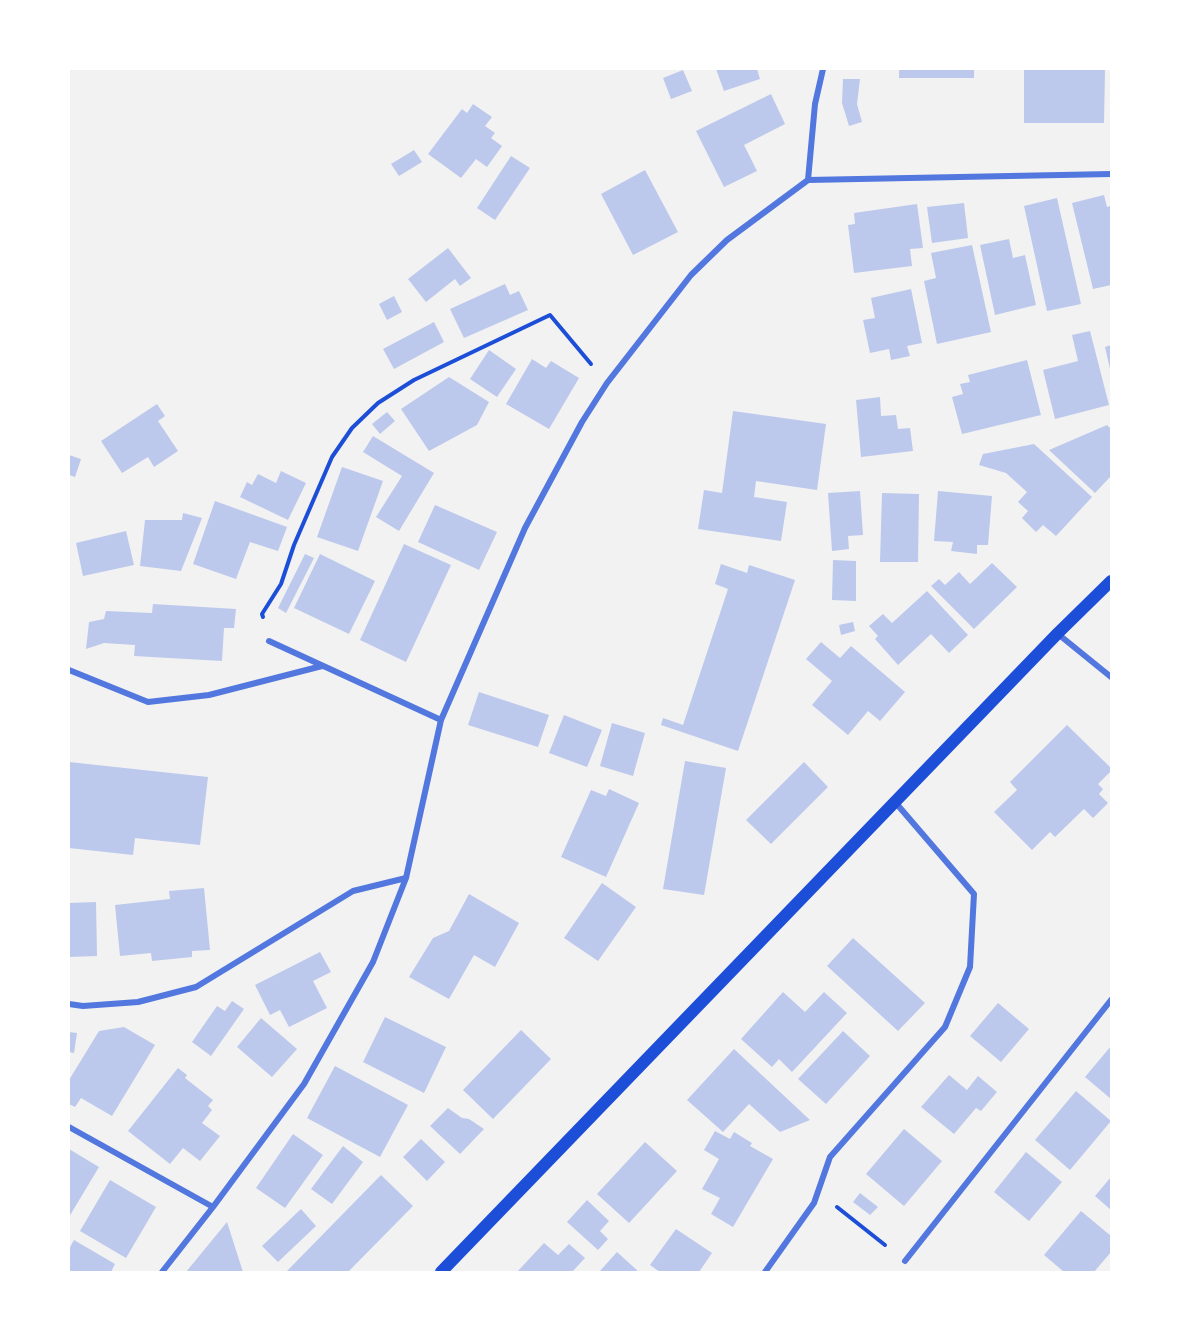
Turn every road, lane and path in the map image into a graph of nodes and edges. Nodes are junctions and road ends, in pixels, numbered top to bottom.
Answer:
1 (823, 69) edge
2 (1111, 174) edge
3 (808, 180) junction
4 (607, 383) junction
5 (1111, 581) edge
6 (1058, 633) junction
7 (269, 641) joint
8 (322, 666) junction
9 (69, 669) edge
10 (1111, 677) edge
11 (441, 720) junction
12 (895, 801) junction
13 (406, 878) junction
14 (1111, 1000) edge
15 (69, 1004) edge
16 (69, 1127) edge
17 (818, 1191) junction
18 (213, 1207) junction
19 (905, 1261) joint
20 (162, 1272) edge
21 (441, 1272) edge
22 (765, 1272) edge

1 - 3 street
2 - 3 street
3 - 4 street
4 - 7 path
4 - 11 street
5 - 6 main road
6 - 10 street
6 - 12 main road
7 - 8 street
8 - 9 street
8 - 11 street
11 - 13 street
12 - 17 street
12 - 21 main road
13 - 15 street
13 - 18 street
14 - 19 street
16 - 18 street
17 - 19 path
17 - 22 street
18 - 20 street

